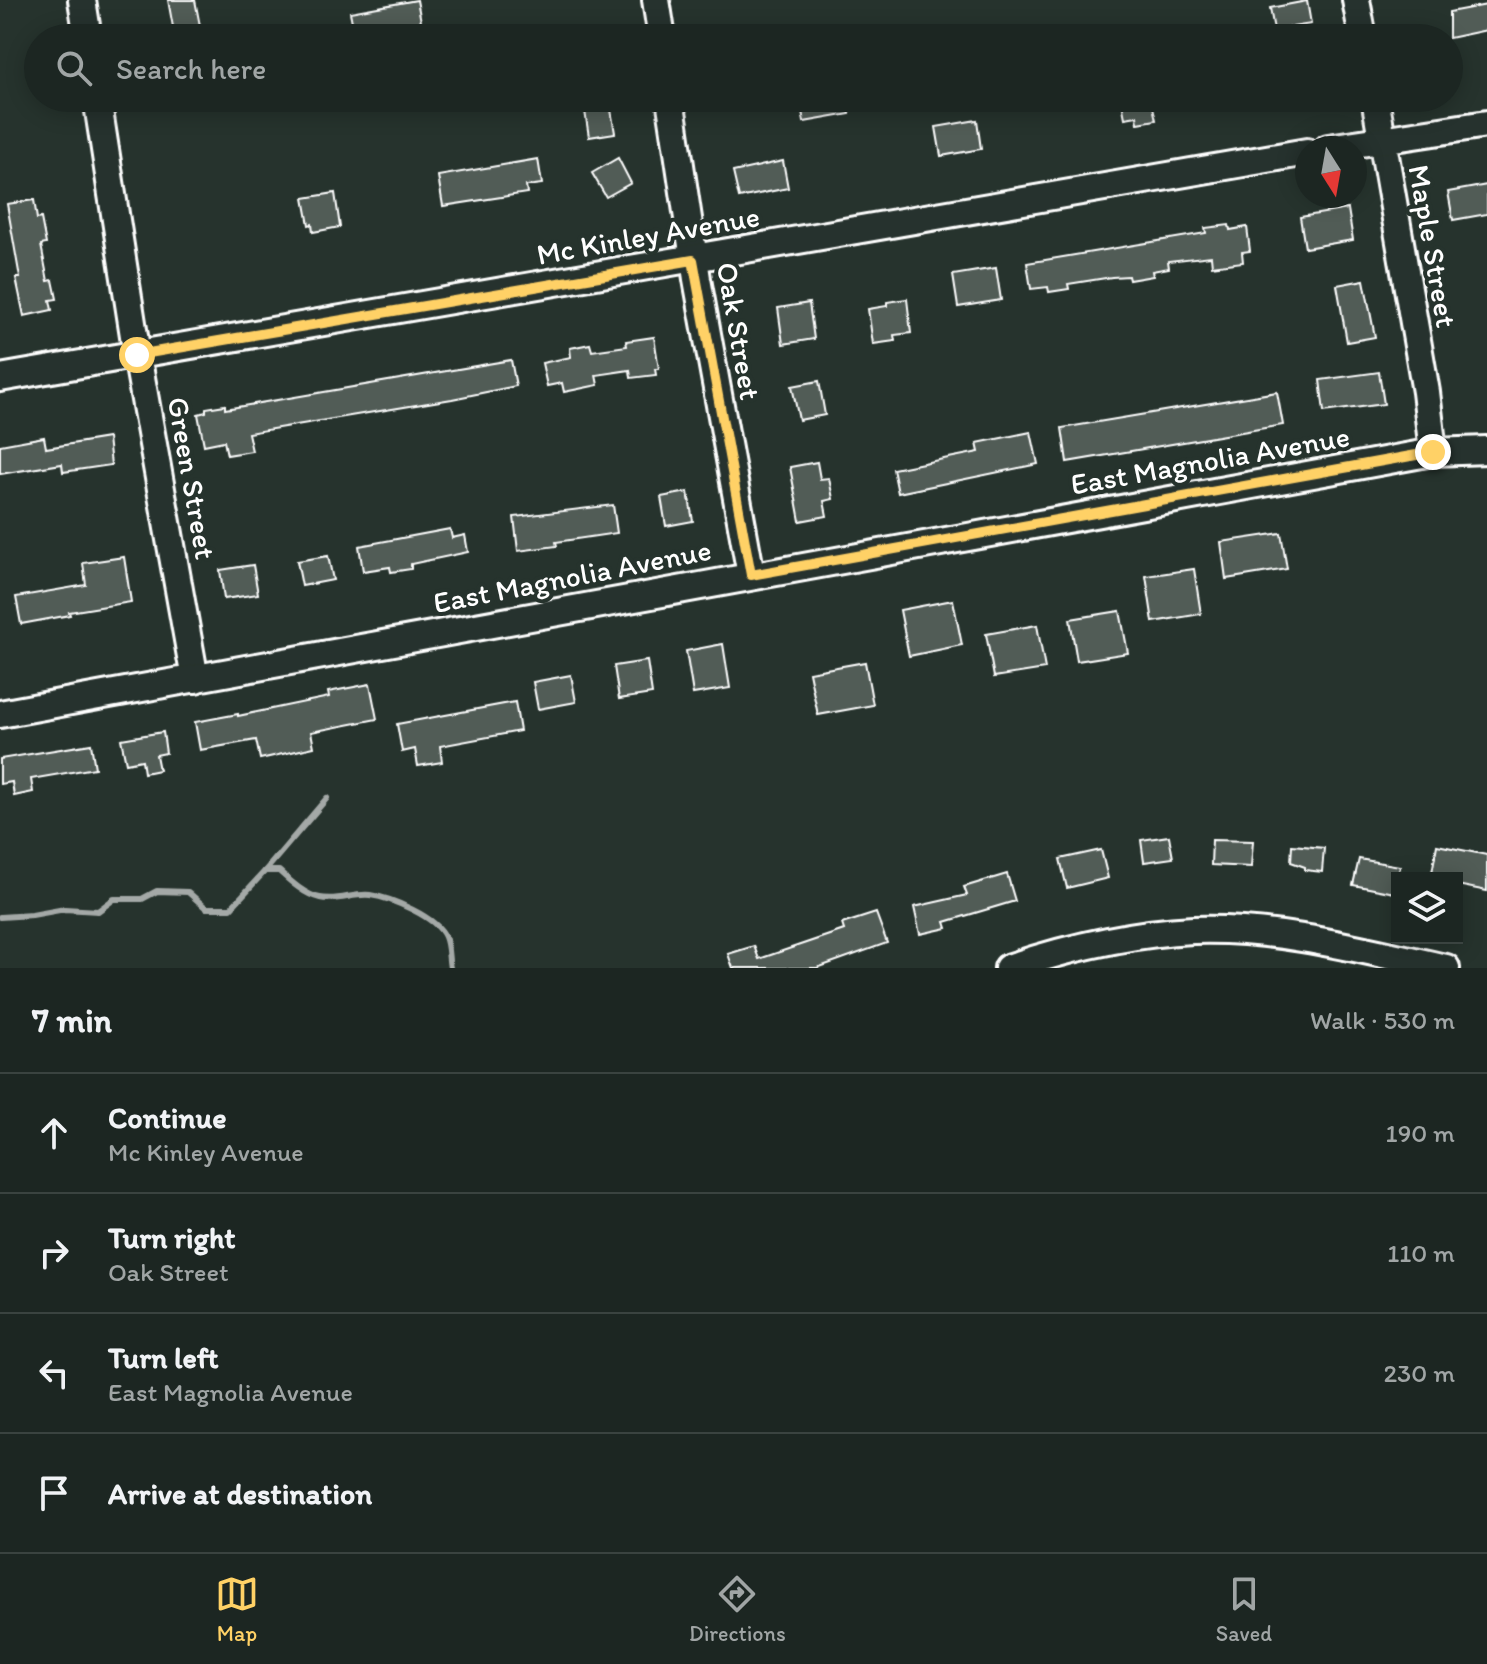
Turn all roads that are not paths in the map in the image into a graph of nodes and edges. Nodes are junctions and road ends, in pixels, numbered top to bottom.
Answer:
1 (82, 0) edge
2 (656, 0) edge
3 (1356, 0) edge
4 (86, 24) edge
5 (660, 24) edge
6 (1360, 24) edge
7 (99, 112) edge
8 (672, 112) edge
9 (1378, 112) edge
10 (1487, 124) edge
11 (1383, 138) junction
12 (1367, 141) edge
13 (1295, 154) edge
14 (693, 260) junction
15 (137, 355) junction
16 (0, 378) edge
17 (1487, 450) edge
18 (1433, 452) junction
19 (751, 575) junction
20 (195, 679) junction
21 (0, 714) edge
22 (1008, 968) edge
23 (1446, 968) edge

1 - 4 street
2 - 5 street
3 - 6 street
7 - 15 street, Green Street
8 - 14 street, Oak Street
9 - 11 street, Maple Street
10 - 11 street
11 - 12 street
11 - 18 street, Maple Street
13 - 14 street, Mc Kinley Avenue
14 - 15 street, Mc Kinley Avenue
14 - 19 street, Oak Street
15 - 16 street, Mc Kinley Avenue
15 - 20 street, Green Street
17 - 18 street, East Magnolia Avenue
18 - 19 street, East Magnolia Avenue
19 - 20 street, East Magnolia Avenue
20 - 21 street, East Magnolia Avenue
22 - 23 street

